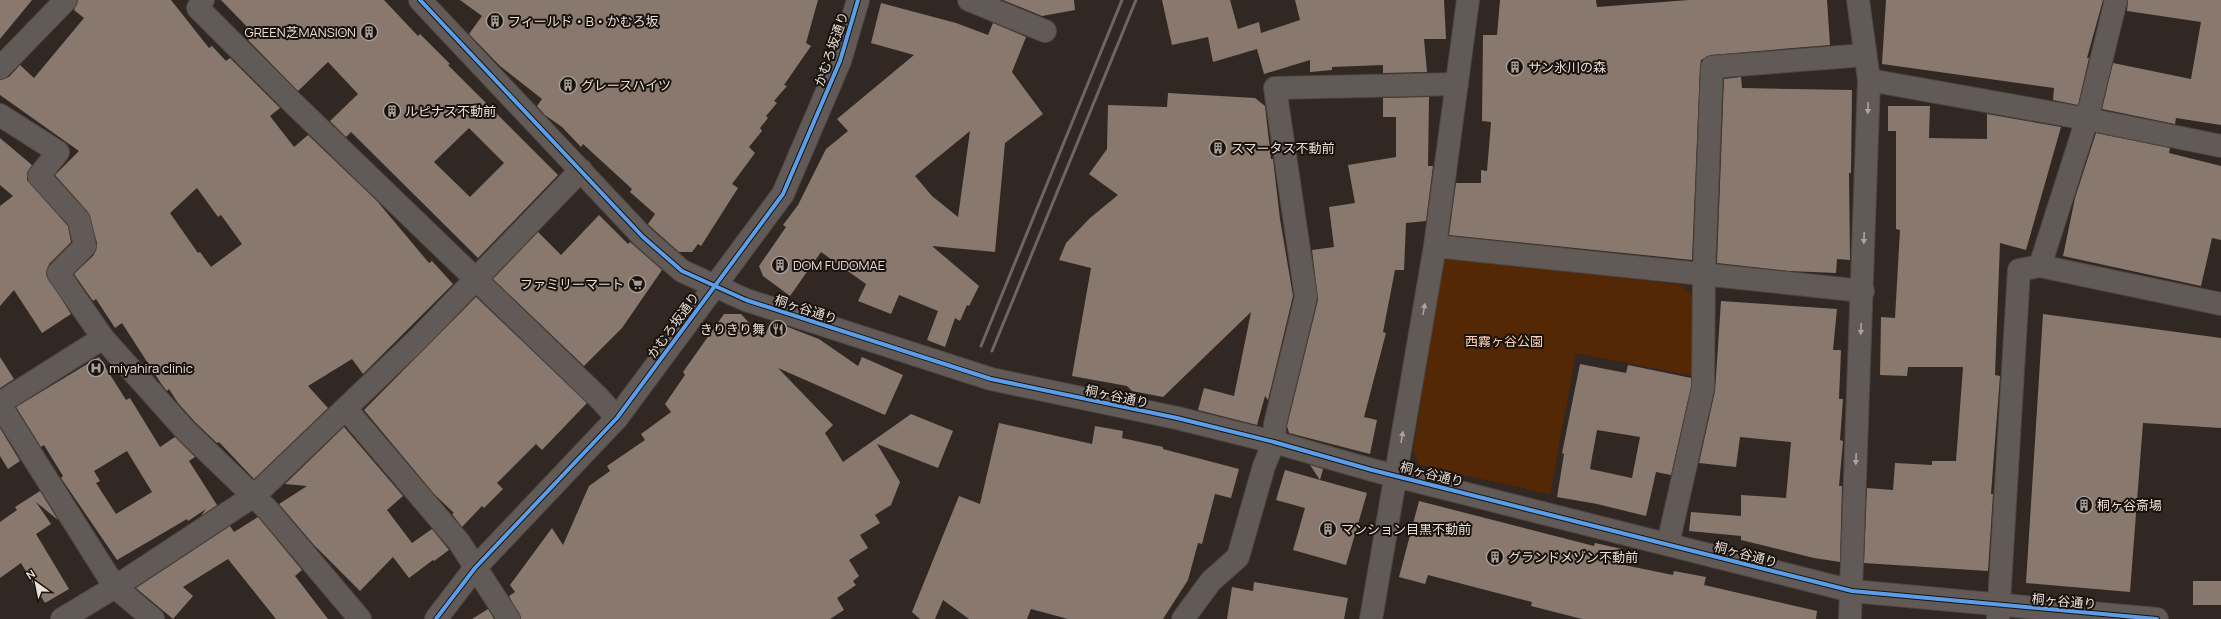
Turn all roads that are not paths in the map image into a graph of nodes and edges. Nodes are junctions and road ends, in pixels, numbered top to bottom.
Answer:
1 (66, 0) edge
2 (204, 0) edge
3 (420, 0) edge
4 (858, 0) edge
5 (969, 0) edge
6 (1468, 0) edge
7 (1858, 0) edge
8 (2116, 0) edge
9 (1045, 31) dead end
10 (1865, 55) junction
11 (0, 68) edge
12 (1869, 80) junction
13 (1457, 84) junction
14 (0, 115) edge
15 (2087, 119) junction
16 (2221, 146) edge
17 (581, 170) junction
18 (1435, 246) junction
19 (2040, 266) junction
20 (1704, 273) junction
21 (477, 279) junction
22 (715, 285) junction
23 (1863, 290) junction
24 (2221, 304) edge
25 (103, 338) junction
26 (0, 404) edge
27 (346, 409) junction
28 (617, 418) junction
29 (1274, 442) junction
30 (1396, 475) junction
31 (255, 495) junction
32 (1668, 544) junction
33 (475, 568) junction
34 (115, 588) junction
35 (1852, 591) junction
36 (1998, 612) edge
37 (62, 619) edge
38 (153, 619) edge
39 (360, 619) edge
40 (436, 619) edge
41 (509, 619) edge
42 (1183, 619) edge
43 (1371, 619) edge
44 (1850, 619) edge
45 (2147, 619) edge

1 - 11 street
2 - 21 street
3 - 17 street, 桐ヶ谷通り
4 - 22 street, かむろ坂通り
5 - 9 street
6 - 13 street
7 - 10 street
8 - 15 street
10 - 12 street
10 - 20 street
12 - 15 street
12 -> 23 street
13 - 18 street
13 - 29 street
14 - 25 street
15 - 16 street
15 - 19 street
17 - 21 street
17 - 22 street, 桐ヶ谷通り
18 - 20 street
30 -> 18 street
19 - 24 street
19 - 36 street
20 - 23 street
20 - 32 street
21 - 27 street
21 - 28 street
22 - 28 street, かむろ坂通り
22 - 29 street, 桐ヶ谷通り
23 -> 35 street
25 - 26 street
25 - 31 street
26 - 34 street
27 - 31 street
27 - 33 street
28 - 33 street, かむろ坂通り
29 - 30 street, 桐ヶ谷通り
29 - 42 street
30 - 32 street, 桐ヶ谷通り
30 - 43 street
31 - 34 street
31 - 39 street
32 - 35 street, 桐ヶ谷通り
33 - 40 street, かむろ坂通り
33 - 41 street
34 - 37 street
34 - 38 street
35 - 36 street, 桐ヶ谷通り
35 - 44 street
36 - 45 street, 桐ヶ谷通り

